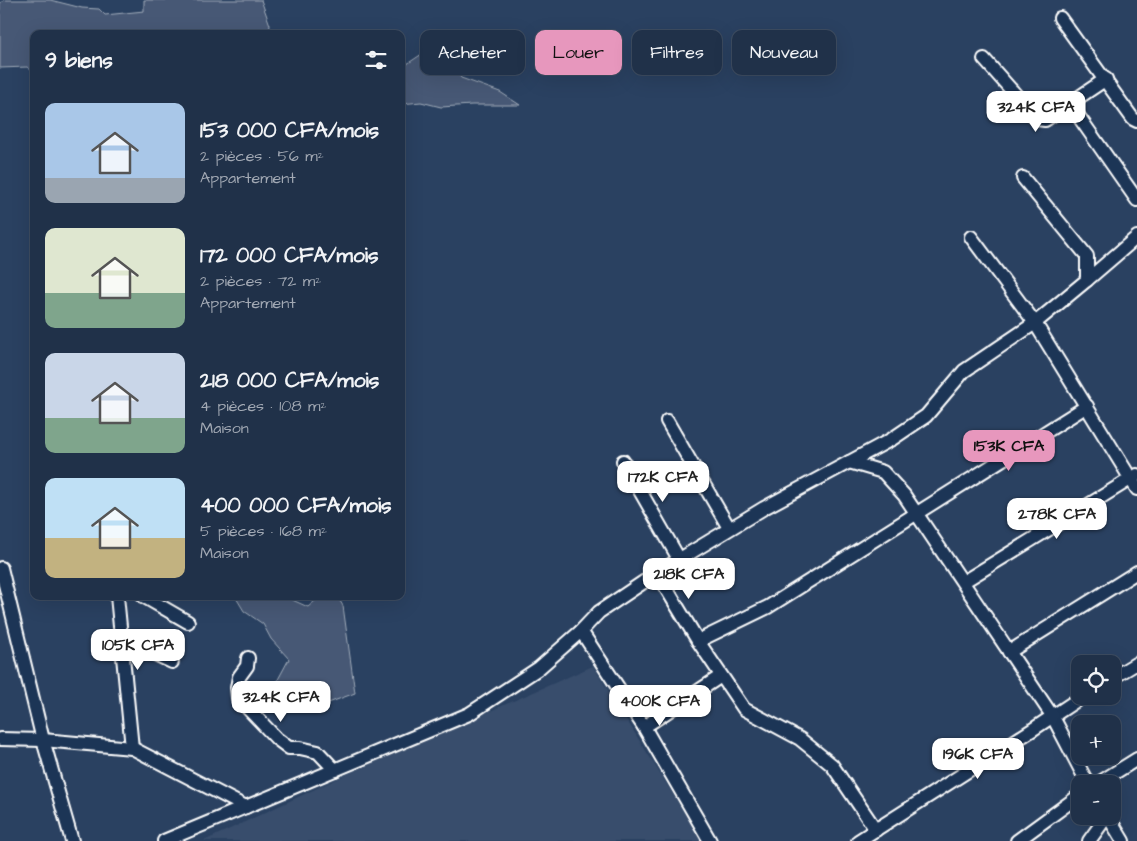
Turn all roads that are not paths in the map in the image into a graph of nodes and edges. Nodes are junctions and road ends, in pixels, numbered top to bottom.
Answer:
1 (1060, 18) dead end
2 (984, 59) dead end
3 (1106, 79) junction
4 (1070, 104) junction
5 (1137, 121) edge
6 (1023, 178) dead end
7 (1137, 200) edge
8 (971, 237) dead end
9 (1137, 237) edge
10 (1087, 280) junction
11 (1035, 322) junction
12 (1087, 406) junction
13 (667, 421) dead end
14 (623, 460) dead end
15 (849, 462) junction
16 (1135, 481) edge
17 (917, 514) junction
18 (729, 528) junction
19 (679, 559) junction
20 (0, 568) edge
21 (1137, 572) edge
22 (657, 573) junction
23 (963, 582) junction
24 (117, 600) edge
25 (150, 600) edge
26 (188, 622) dead end
27 (582, 631) junction
28 (121, 638) junction
29 (698, 641) junction
30 (1009, 652) junction
31 (248, 658) dead end
32 (172, 662) dead end
33 (1137, 663) edge
34 (1121, 673) edge
35 (721, 676) junction
36 (1071, 704) edge
37 (1053, 717) junction
38 (644, 727) junction
39 (0, 739) edge
40 (43, 740) junction
41 (132, 748) junction
42 (1137, 759) edge
43 (335, 770) junction
44 (1083, 775) edge
45 (1111, 775) edge
46 (1071, 802) edge
47 (246, 807) junction
48 (1101, 825) edge
49 (1113, 825) edge
50 (876, 830) junction
51 (72, 841) edge
52 (164, 841) edge
53 (710, 841) edge
54 (858, 841) edge
55 (1017, 841) edge
56 (1089, 841) edge
57 (1123, 841) edge

1 - 3 street
2 - 4 street
3 - 4 street
3 - 5 street
4 - 7 street
6 - 10 street
8 - 11 street
9 - 10 street
10 - 11 street
11 - 12 street
11 - 15 street
12 - 16 street
12 - 17 street
13 - 18 street
14 - 19 street
15 - 17 street
15 - 18 street
16 - 23 street
17 - 23 street
17 - 29 street
18 - 19 street
19 - 22 street
20 - 40 street
21 - 30 street
22 - 27 street
22 - 29 street
23 - 30 street
24 - 28 street
25 - 26 street
27 - 38 street
27 - 43 street
28 - 32 street
28 - 41 street
29 - 35 street
30 - 37 street
31 - 43 street
33 - 34 street
35 - 38 street
35 - 50 street
36 - 37 street
37 - 44 street
37 - 50 street
38 - 53 street
39 - 40 street
40 - 41 street
40 - 51 street
41 - 47 street
42 - 45 street
43 - 47 street
46 - 55 street
47 - 52 street
48 - 56 street
49 - 57 street
50 - 54 street

